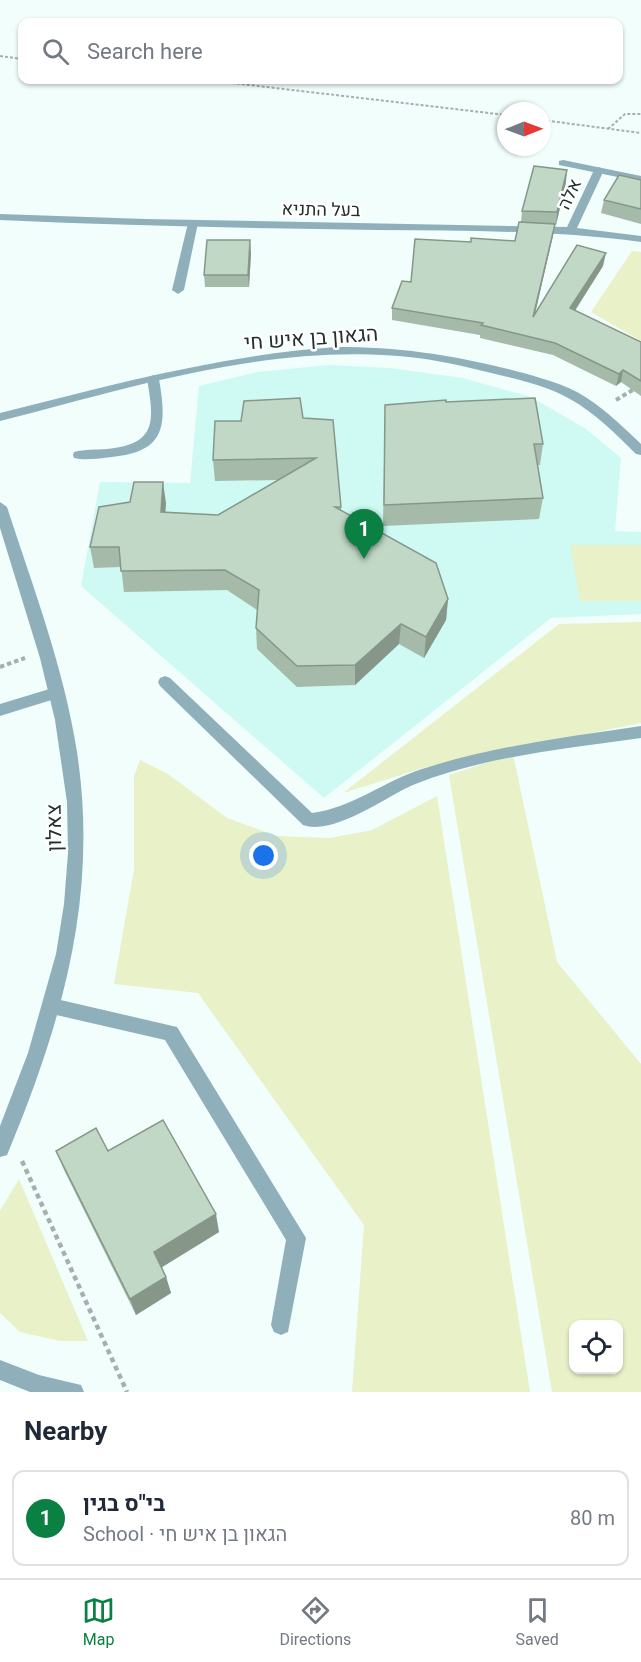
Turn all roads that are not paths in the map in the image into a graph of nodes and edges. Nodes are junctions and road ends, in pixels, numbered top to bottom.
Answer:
1 (563, 163) dead end
2 (599, 170) junction
3 (637, 178) edge
4 (0, 217) edge
5 (193, 224) junction
6 (570, 232) junction
7 (641, 239) edge
8 (178, 290) dead end
9 (153, 379) junction
10 (0, 417) edge
11 (641, 451) edge
12 (79, 455) dead end
13 (0, 507) edge
14 (165, 682) dead end
15 (56, 693) junction
16 (0, 710) edge
17 (641, 732) edge
18 (52, 1006) junction
19 (0, 1148) edge
20 (281, 1325) dead end
21 (0, 1370) edge
22 (74, 1392) edge

1 - 2 street
2 - 3 street
2 - 6 street, אלה
4 - 5 street, בעל התניא
5 - 6 street, בעל התניא
5 - 8 street
6 - 7 street, בעל התניא
9 - 10 street, הגאון בן איש חי
9 - 11 street, הגאון בן איש חי
9 - 12 street
13 - 15 street, צאלון
14 - 17 street
15 - 16 street
15 - 18 street, צאלון
18 - 19 street, צאלון
18 - 20 street
21 - 22 street

